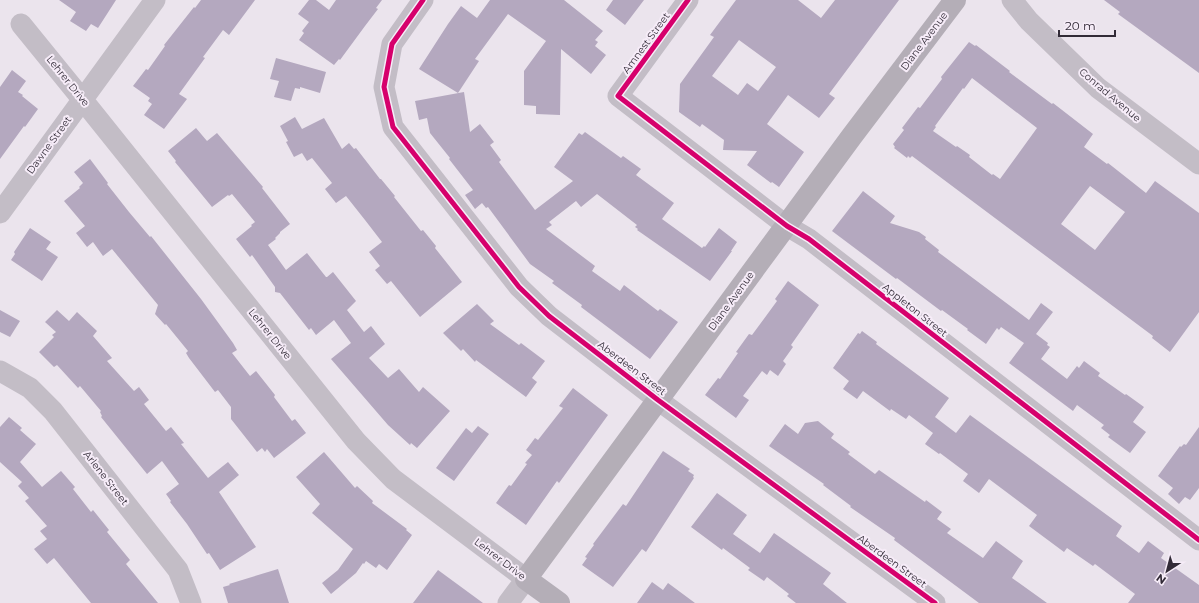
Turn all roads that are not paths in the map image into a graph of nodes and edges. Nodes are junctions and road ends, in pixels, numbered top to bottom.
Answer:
1 (155, 0) edge
2 (423, 0) edge
3 (688, 0) edge
4 (955, 0) edge
5 (1012, 0) edge
6 (21, 24) dead end
7 (618, 96) joint
8 (82, 99) junction
9 (1199, 164) edge
10 (0, 213) edge
11 (787, 226) junction
12 (0, 371) edge
13 (658, 400) junction
14 (1199, 540) edge
15 (526, 579) junction
16 (191, 603) edge
17 (508, 603) edge
18 (559, 603) edge
19 (934, 603) edge

1 - 8 street, Dawne Street
2 - 13 street, Aberdeen Street
3 - 7 street, Amnest Street
4 - 11 street, Diane Avenue
5 - 9 street, Conrad Avenue
6 - 8 street, Lehrer Drive
7 - 11 street, Appleton Street
8 - 10 street, Dawne Street
8 - 15 street, Lehrer Drive
11 - 13 street, Diane Avenue
11 - 14 street, Appleton Street
12 - 16 street, Arlene Street
13 - 15 street, Diane Avenue
13 - 19 street, Aberdeen Street
15 - 17 street, Diane Avenue
15 - 18 street, Lehrer Drive

